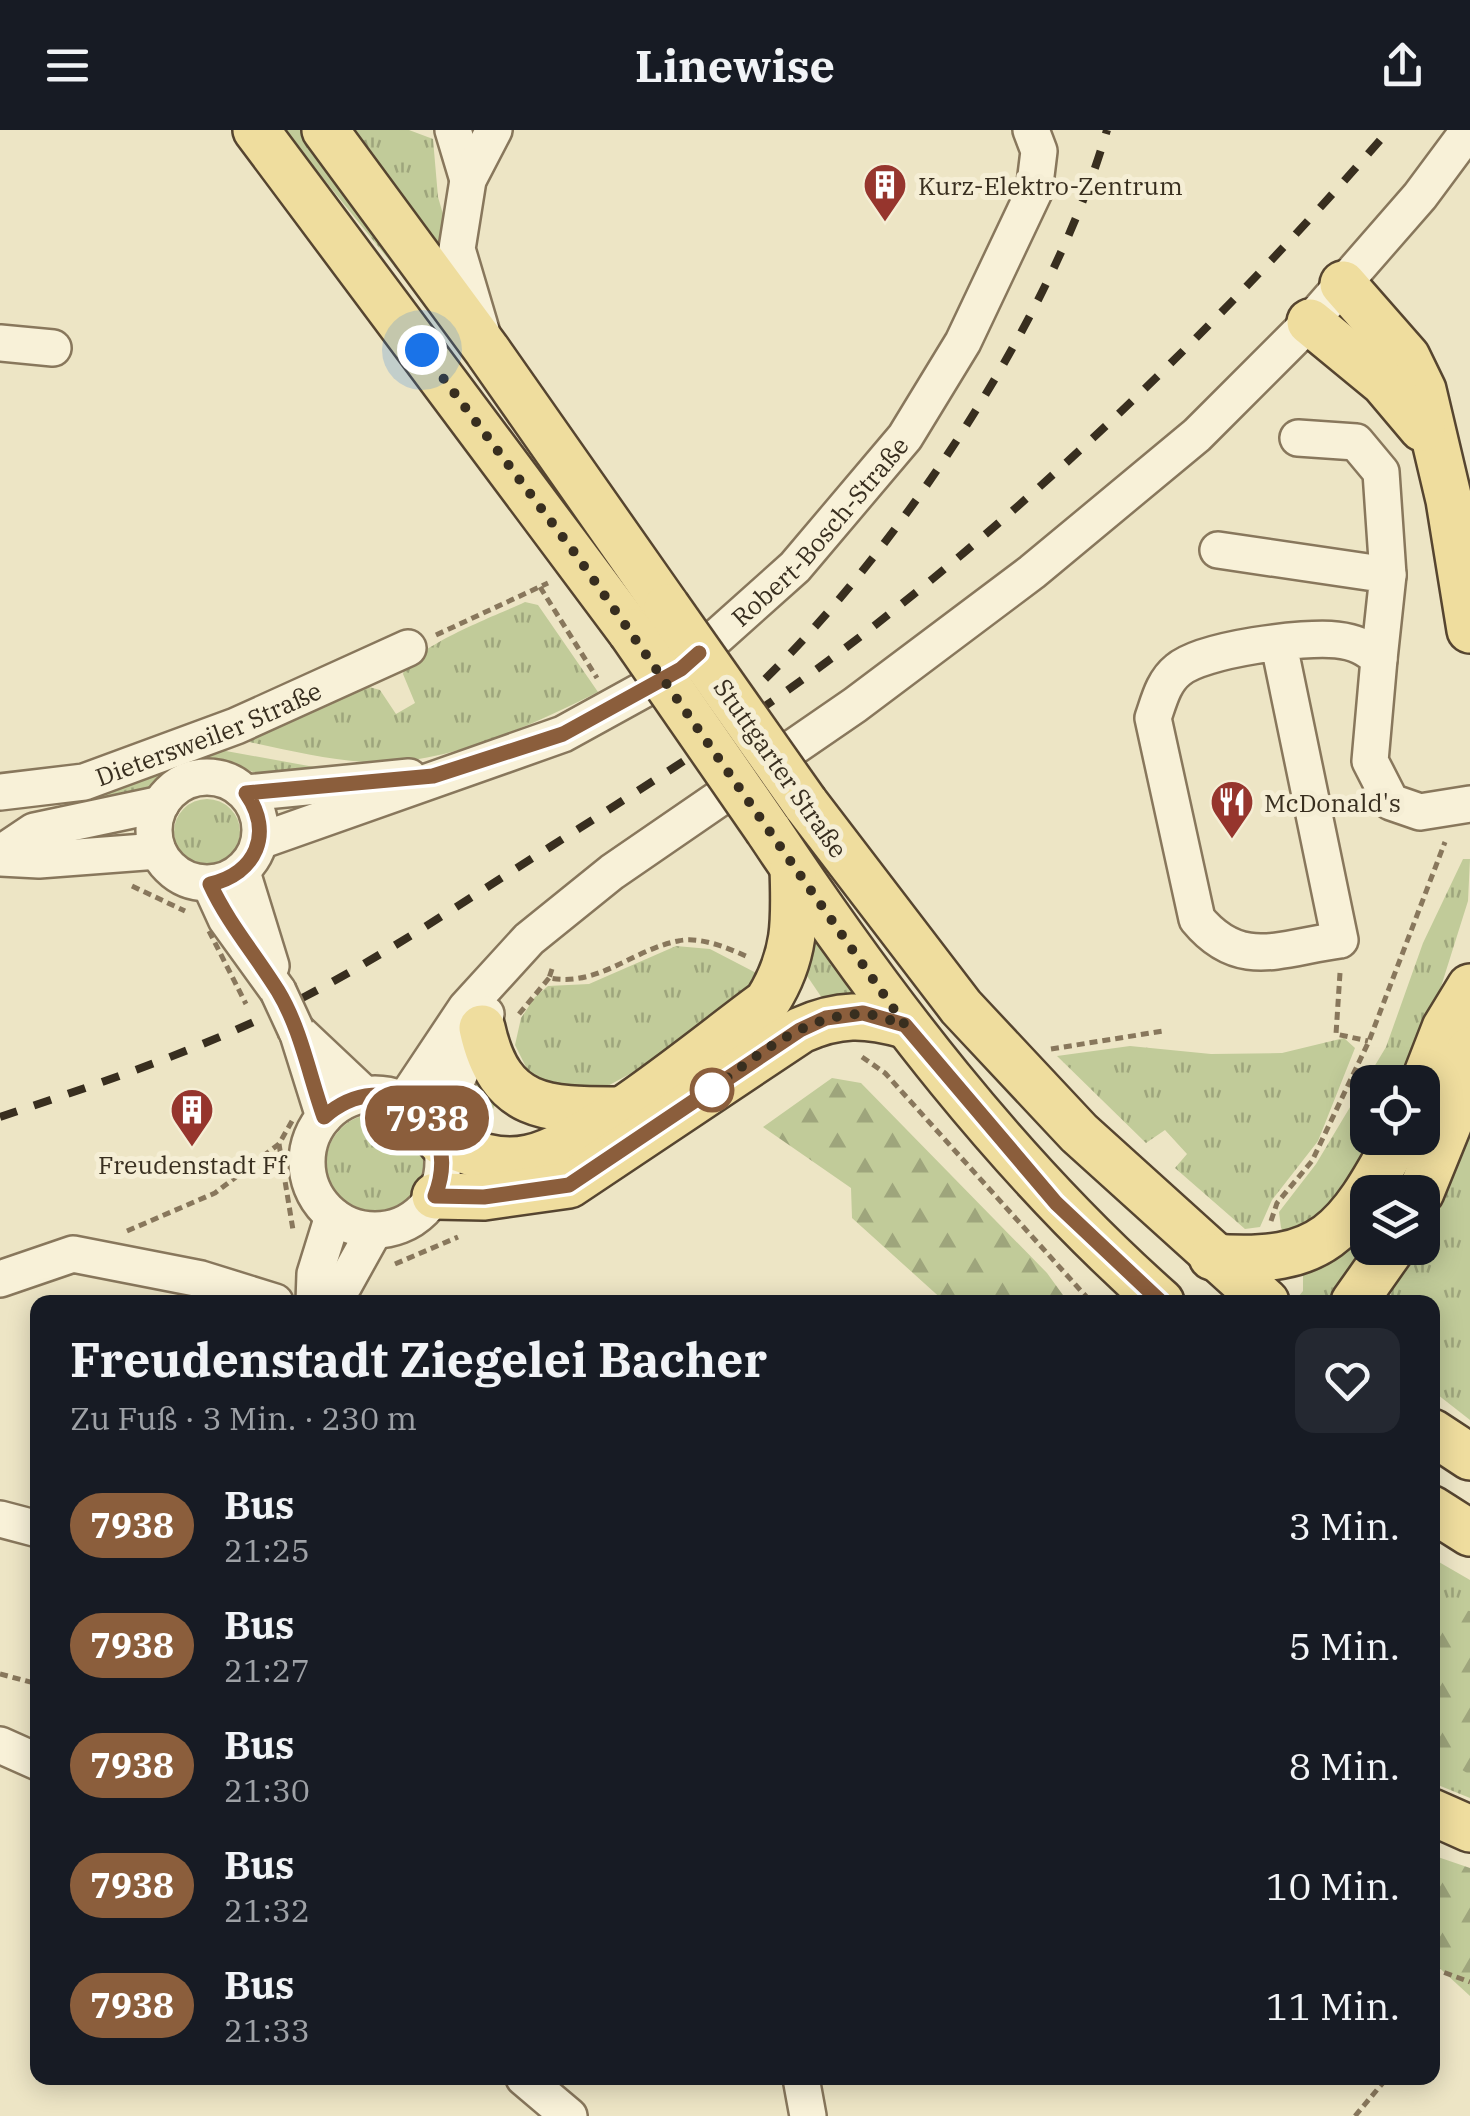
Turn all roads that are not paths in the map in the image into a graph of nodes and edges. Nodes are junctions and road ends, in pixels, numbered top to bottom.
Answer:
1 (256, 130) edge
2 (325, 130) edge
3 (453, 130) edge
4 (494, 130) edge
5 (1032, 130) edge
6 (1469, 130) edge
7 (468, 180) junction
8 (1343, 284) junction
9 (1310, 322) junction
10 (0, 343) edge
11 (53, 348) dead end
12 (488, 350) junction
13 (1298, 438) dead end
14 (1433, 441) junction
15 (1218, 550) dead end
16 (1388, 575) junction
17 (649, 619) junction
18 (1470, 630) edge
19 (1279, 645) junction
20 (408, 648) road end
21 (1379, 659) junction
22 (433, 776) junction
23 (0, 792) edge
24 (246, 793) junction
25 (160, 804) junction
26 (1464, 818) edge
27 (260, 841) junction
28 (158, 851) junction
29 (0, 856) edge
30 (793, 868) junction
31 (226, 878) junction
32 (496, 980) junction
33 (1470, 987) edge
34 (905, 1025) junction
35 (482, 1028) junction
36 (296, 1030) junction
37 (1470, 1050) edge
38 (1431, 1065) edge
39 (365, 1095) junction
40 (404, 1101) junction
41 (618, 1110) junction
42 (310, 1116) junction
43 (438, 1135) junction
44 (1387, 1155) edge
45 (1428, 1175) edge
46 (435, 1196) junction
47 (332, 1216) junction
48 (374, 1231) junction
49 (1212, 1256) junction
50 (0, 1278) edge
51 (1131, 1286) edge
52 (251, 1295) edge
53 (314, 1295) edge
54 (333, 1295) edge
55 (1258, 1295) edge
56 (1440, 1437) edge
57 (1470, 1456) edge
58 (1440, 1514) edge
59 (0, 1519) edge
60 (30, 1527) edge
61 (1470, 1532) edge
62 (0, 1745) edge
63 (30, 1758) edge
64 (1440, 1816) edge
65 (1470, 1829) edge
66 (532, 2085) edge
67 (802, 2085) edge
68 (569, 2116) edge
69 (808, 2116) edge

1 - 17 main road, Stuttgarter Straße
2 - 12 main road, Stuttgarter Straße
3 - 7 street
4 - 7 street
5 - 22 street, Robert-Bosch-Straße
6 - 8 street
7 - 12 street
8 - 9 street
8 - 14 main road
9 - 14 main road
9 - 32 street
10 - 11 street
12 - 17 main road, Stuttgarter Straße
13 - 16 street
14 - 18 main road
15 - 16 street
16 - 21 street
17 - 30 main road, Stuttgarter Straße, bridge
17 - 49 main road, Stuttgarter Straße, bridge
19 - 19 street
19 - 21 street
20 - 23 street, Dietersweiler Straße
21 - 26 street
22 - 24 street, Robert-Bosch-Straße
22 - 27 street, Robert-Bosch-Straße
24 - 25 street
24 - 27 street
25 - 28 street
25 - 29 street, Dietersweiler Straße
27 - 31 street
28 - 29 street, Dietersweiler Straße
28 - 31 street
30 - 34 main road, Stuttgarter Straße
30 - 41 main road
31 - 36 street, bridge
32 - 35 street
32 - 40 street
33 - 38 main road
34 - 46 main road
34 - 51 main road, Stuttgarter Straße
35 - 41 main road
35 - 43 street
36 - 39 street
36 - 42 street
37 - 45 main road
39 - 40 street
39 - 42 street
40 - 43 street
41 - 43 main road
42 - 47 street
43 - 46 street
44 - 49 main road
46 - 48 street
47 - 48 street
47 - 53 street
48 - 54 street
49 - 55 main road, Stuttgarter Straße
50 - 52 street
56 - 57 main road
58 - 61 main road
59 - 60 street
62 - 63 street
64 - 65 main road
66 - 68 street
67 - 69 street

